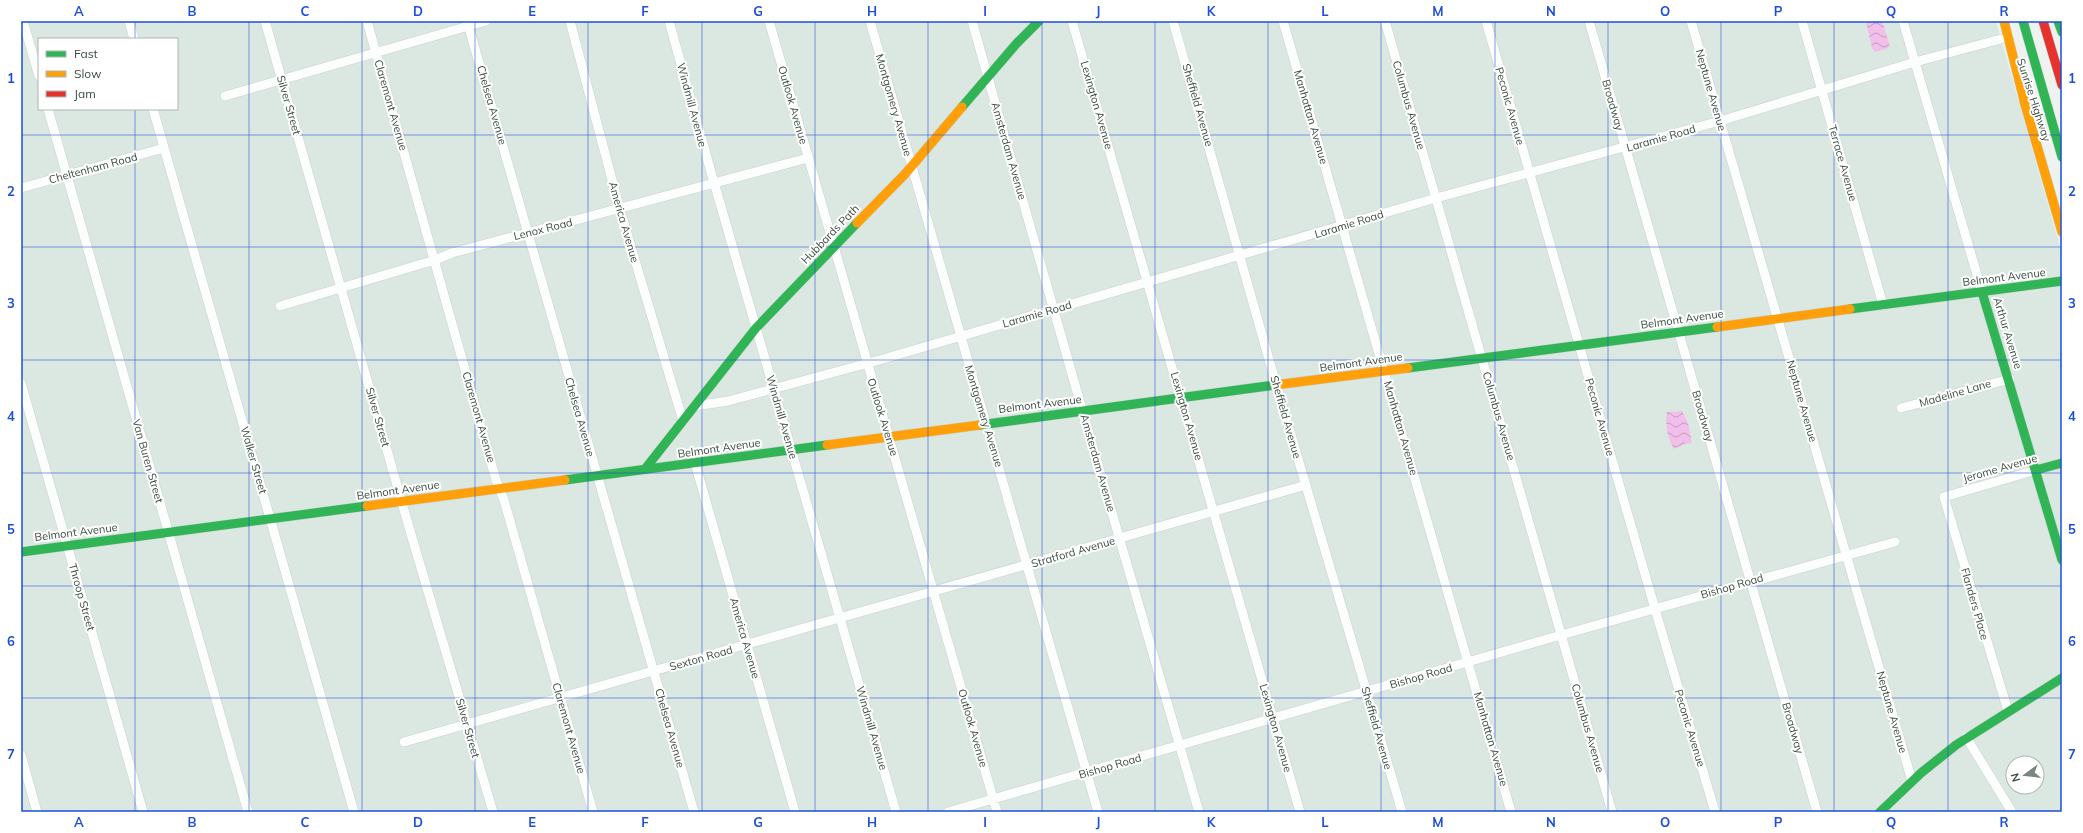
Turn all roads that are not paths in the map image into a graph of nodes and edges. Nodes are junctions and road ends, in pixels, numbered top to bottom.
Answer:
1 (23, 21) edge
2 (129, 21) edge
3 (265, 21) edge
4 (367, 21) edge
5 (486, 21) edge
6 (570, 21) edge
7 (669, 21) edge
8 (769, 21) edge
9 (870, 21) edge
10 (972, 21) edge
11 (1039, 21) edge
12 (1072, 21) edge
13 (1173, 21) edge
14 (1283, 21) edge
15 (1385, 21) edge
16 (1486, 21) edge
17 (1589, 21) edge
18 (1691, 21) edge
19 (1802, 21) edge
20 (1903, 21) edge
21 (1996, 21) edge
22 (2004, 21) edge
23 (2023, 21) edge
24 (2043, 21) edge
25 (2058, 21) edge
26 (468, 23) edge
27 (2062, 32) edge
28 (134, 38) edge
29 (2001, 39) junction
30 (376, 53) junction
31 (1915, 62) junction
32 (38, 73) edge
33 (988, 78) junction
34 (282, 80) junction
35 (2062, 85) edge
36 (1822, 91) junction
37 (225, 96) dead end
38 (2026, 108) junction
39 (48, 110) edge
40 (154, 110) edge
41 (1720, 121) junction
42 (164, 148) junction
43 (1625, 148) junction
44 (2062, 157) edge
45 (808, 158) junction
46 (912, 166) junction
47 (1529, 173) junction
48 (67, 175) junction
49 (714, 183) junction
50 (21, 188) edge
51 (1436, 198) junction
52 (620, 210) junction
53 (1342, 227) junction
54 (2062, 232) edge
55 (529, 233) junction
56 (834, 247) junction
57 (1241, 256) junction
58 (435, 260) junction
59 (2062, 281) edge
60 (1148, 283) junction
61 (341, 288) junction
62 (1982, 292) junction
63 (1883, 305) junction
64 (280, 306) dead end
65 (1054, 309) junction
66 (1779, 319) junction
67 (756, 328) junction
68 (1679, 332) junction
69 (960, 336) junction
70 (1579, 345) junction
71 (1482, 358) junction
72 (867, 364) junction
73 (1384, 371) junction
74 (2010, 379) junction
75 (21, 383) edge
76 (1278, 385) junction
77 (774, 390) junction
78 (1181, 398) junction
79 (695, 406) junction
80 (1902, 408) dead end
81 (1083, 411) junction
82 (683, 421) junction
83 (986, 424) junction
84 (889, 436) junction
85 (792, 450) junction
86 (695, 463) junction
87 (2062, 463) edge
88 (645, 469) junction
89 (2036, 470) junction
90 (597, 475) junction
91 (1306, 485) junction
92 (500, 488) junction
93 (1944, 497) joint
94 (402, 502) junction
95 (1214, 511) junction
96 (271, 519) junction
97 (168, 533) junction
98 (1119, 538) junction
99 (1895, 542) dead end
100 (68, 546) junction
101 (21, 552) edge
102 (1845, 555) junction
103 (2062, 560) edge
104 (1027, 565) junction
105 (1751, 581) junction
106 (934, 592) junction
107 (1655, 608) junction
108 (840, 618) junction
109 (1561, 635) junction
110 (747, 645) junction
111 (1469, 663) junction
112 (654, 672) junction
113 (2062, 678) edge
114 (1366, 692) junction
115 (560, 698) junction
116 (2008, 711) junction
117 (1274, 719) junction
118 (467, 724) junction
119 (1966, 737) junction
120 (404, 742) dead end
121 (1179, 747) junction
122 (21, 755) edge
123 (1086, 773) junction
124 (1912, 781) junction
125 (994, 799) junction
126 (37, 812) edge
127 (143, 812) edge
128 (248, 812) edge
129 (354, 812) edge
130 (493, 812) edge
131 (593, 812) edge
132 (694, 812) edge
133 (795, 812) edge
134 (896, 812) edge
135 (948, 812) edge
136 (997, 812) edge
137 (1098, 812) edge
138 (1199, 812) edge
139 (1300, 812) edge
140 (1402, 812) edge
141 (1511, 812) edge
142 (1612, 812) edge
143 (1715, 812) edge
144 (1817, 812) edge
145 (1880, 812) edge
146 (2012, 812) edge

1 - 32 street
2 - 28 street
3 - 34 street, Silver Street
4 - 30 street, Claremont Avenue
5 - 26 street
6 - 52 street, America Avenue
7 - 49 street, Windmill Avenue
8 - 45 street, Outlook Avenue
9 - 46 street, Montgomery Avenue
10 - 33 street, Amsterdam Avenue
11 - 33 main road, Hubbards Path
12 - 60 street, Lexington Avenue
13 - 57 street, Sheffield Avenue
14 - 53 street, Manhattan Avenue
15 - 51 street, Columbus Avenue
16 - 47 street, Peconic Avenue
17 - 43 street, Broadway
18 - 41 street, Neptune Avenue
19 - 36 street, Terrace Avenue
20 - 31 street, Arthur Avenue
21 - 29 main road, Sunrise Highway
22 - 38 main road
23 - 44 main road, Sunrise Highway
24 - 35 main road
25 - 27 main road
26 - 30 street
26 - 55 street, Chelsea Avenue
29 - 31 street, Laramie Road
29 - 38 main road, Sunrise Highway
30 - 34 street
30 - 58 street, Claremont Avenue
31 - 36 street, Laramie Road
31 - 62 street, Arthur Avenue
33 - 46 main road, Hubbards Path
33 - 65 street, Amsterdam Avenue
34 - 37 street
34 - 61 street, Silver Street
36 - 41 street, Laramie Road
36 - 63 street, Terrace Avenue
38 - 54 main road, Sunrise Highway
39 - 48 street, Van Buren Street
40 - 42 street, Walker Street
41 - 43 street, Laramie Road
41 - 66 street, Neptune Avenue
42 - 48 street, Cheltenham Road
42 - 96 street, Walker Street
43 - 47 street, Laramie Road
43 - 68 street, Broadway
45 - 49 street, Lenox Road
45 - 56 street, Outlook Avenue
46 - 56 main road, Hubbards Path
46 - 69 street, Montgomery Avenue
47 - 51 street, Laramie Road
47 - 70 street, Peconic Avenue
48 - 50 street, Cheltenham Road
48 - 97 street, Van Buren Street
49 - 52 street, Lenox Road
49 - 67 street, Windmill Avenue
51 - 53 street, Laramie Road
51 - 71 street, Columbus Avenue
52 - 55 street, Lenox Road
52 - 82 street, America Avenue
53 - 57 street, Laramie Road
53 - 73 street, Manhattan Avenue
55 - 58 street, Lenox Road
55 - 90 street, Chelsea Avenue
56 - 67 main road, Hubbards Path
56 - 72 street, Outlook Avenue
57 - 60 street, Laramie Road
57 - 76 street, Sheffield Avenue
58 - 61 street, Lenox Road
58 - 92 street, Claremont Avenue
59 - 62 main road, Belmont Avenue
60 - 65 street, Laramie Road
60 - 78 street, Lexington Avenue
61 - 64 street, Lenox Road
61 - 94 street, Silver Street
62 - 63 main road, Belmont Avenue
62 - 74 main road, Arthur Avenue
63 - 66 main road, Belmont Avenue
65 - 69 street, Laramie Road
65 - 81 street, Amsterdam Avenue
66 - 68 main road, Belmont Avenue
66 - 102 street, Neptune Avenue
67 - 77 street, Windmill Avenue
67 - 79 main road, Hubbards Path
68 - 70 main road, Belmont Avenue
68 - 105 street, Broadway
69 - 72 street, Laramie Road
69 - 83 street, Montgomery Avenue
70 - 71 main road, Belmont Avenue
70 - 107 street, Peconic Avenue
71 - 73 main road, Belmont Avenue
71 - 109 street, Columbus Avenue
72 - 77 street, Laramie Road
72 - 84 street, Outlook Avenue
73 - 76 main road, Belmont Avenue
73 - 111 street, Manhattan Avenue
74 - 80 street, Madeline Lane
74 - 89 main road, Arthur Avenue
75 - 100 street, Throop Street
76 - 78 main road, Belmont Avenue
76 - 91 street, Sheffield Avenue
77 - 79 street, Laramie Road
77 - 85 street, Windmill Avenue
78 - 81 main road, Belmont Avenue
78 - 95 street, Lexington Avenue
79 - 82 main road, Hubbards Path
81 - 83 main road, Belmont Avenue
81 - 98 street, Amsterdam Avenue
82 - 88 main road, Hubbards Path
83 - 84 main road, Belmont Avenue
83 - 104 street, Montgomery Avenue
84 - 85 main road, Belmont Avenue
84 - 106 street, Outlook Avenue
85 - 86 main road, Belmont Avenue
85 - 108 street, Windmill Avenue
86 - 88 main road, Belmont Avenue
86 - 110 street, America Avenue
87 - 89 main road, Jerome Avenue
88 - 90 main road, Belmont Avenue
89 - 93 street, Jerome Avenue
89 - 103 main road, Arthur Avenue
90 - 92 main road, Belmont Avenue
90 - 112 street, Chelsea Avenue
91 - 95 street, Stratford Avenue
91 - 114 street, Sheffield Avenue
92 - 94 main road, Belmont Avenue
92 - 115 street, Claremont Avenue
93 - 116 street, Flanders Place
94 - 96 main road, Belmont Avenue
94 - 118 street, Silver Street
95 - 98 street, Stratford Avenue
95 - 117 street, Lexington Avenue
96 - 97 main road, Belmont Avenue
96 - 129 street, Walker Street
97 - 100 main road, Belmont Avenue
97 - 128 street, Van Buren Street
98 - 104 street, Stratford Avenue
98 - 121 street, Amsterdam Avenue
99 - 102 street, Bishop Road
100 - 101 main road, Belmont Avenue
100 - 127 street, Throop Street
102 - 105 street, Bishop Road
102 - 124 street, Neptune Avenue
104 - 106 street, Stratford Avenue
104 - 123 street, Montgomery Avenue
105 - 107 street, Bishop Road
105 - 144 street, Broadway
106 - 108 street, Stratford Avenue
106 - 125 street, Outlook Avenue
107 - 109 street, Bishop Road
107 - 143 street, Peconic Avenue
108 - 110 street, Sexton Road
108 - 134 street, Windmill Avenue
109 - 111 street, Bishop Road
109 - 142 street, Columbus Avenue
110 - 112 street, Sexton Road
110 - 133 street, America Avenue
111 - 114 street, Bishop Road
111 - 141 street, Manhattan Avenue
112 - 115 street
112 - 132 street, Chelsea Avenue
113 - 116 main road
114 - 117 street, Bishop Road
114 - 140 street, Sheffield Avenue
115 - 118 street
115 - 131 street, Claremont Avenue
116 - 119 main road
117 - 121 street, Bishop Road
117 - 139 street, Lexington Avenue
118 - 120 street
118 - 130 street, Silver Street
119 - 124 main road
119 - 146 street
121 - 123 street, Bishop Road
121 - 138 street, Amsterdam Avenue
122 - 126 street
123 - 125 street, Bishop Road
123 - 137 street, Montgomery Avenue
124 - 145 main road
125 - 135 street, Bishop Road
125 - 136 street, Outlook Avenue

